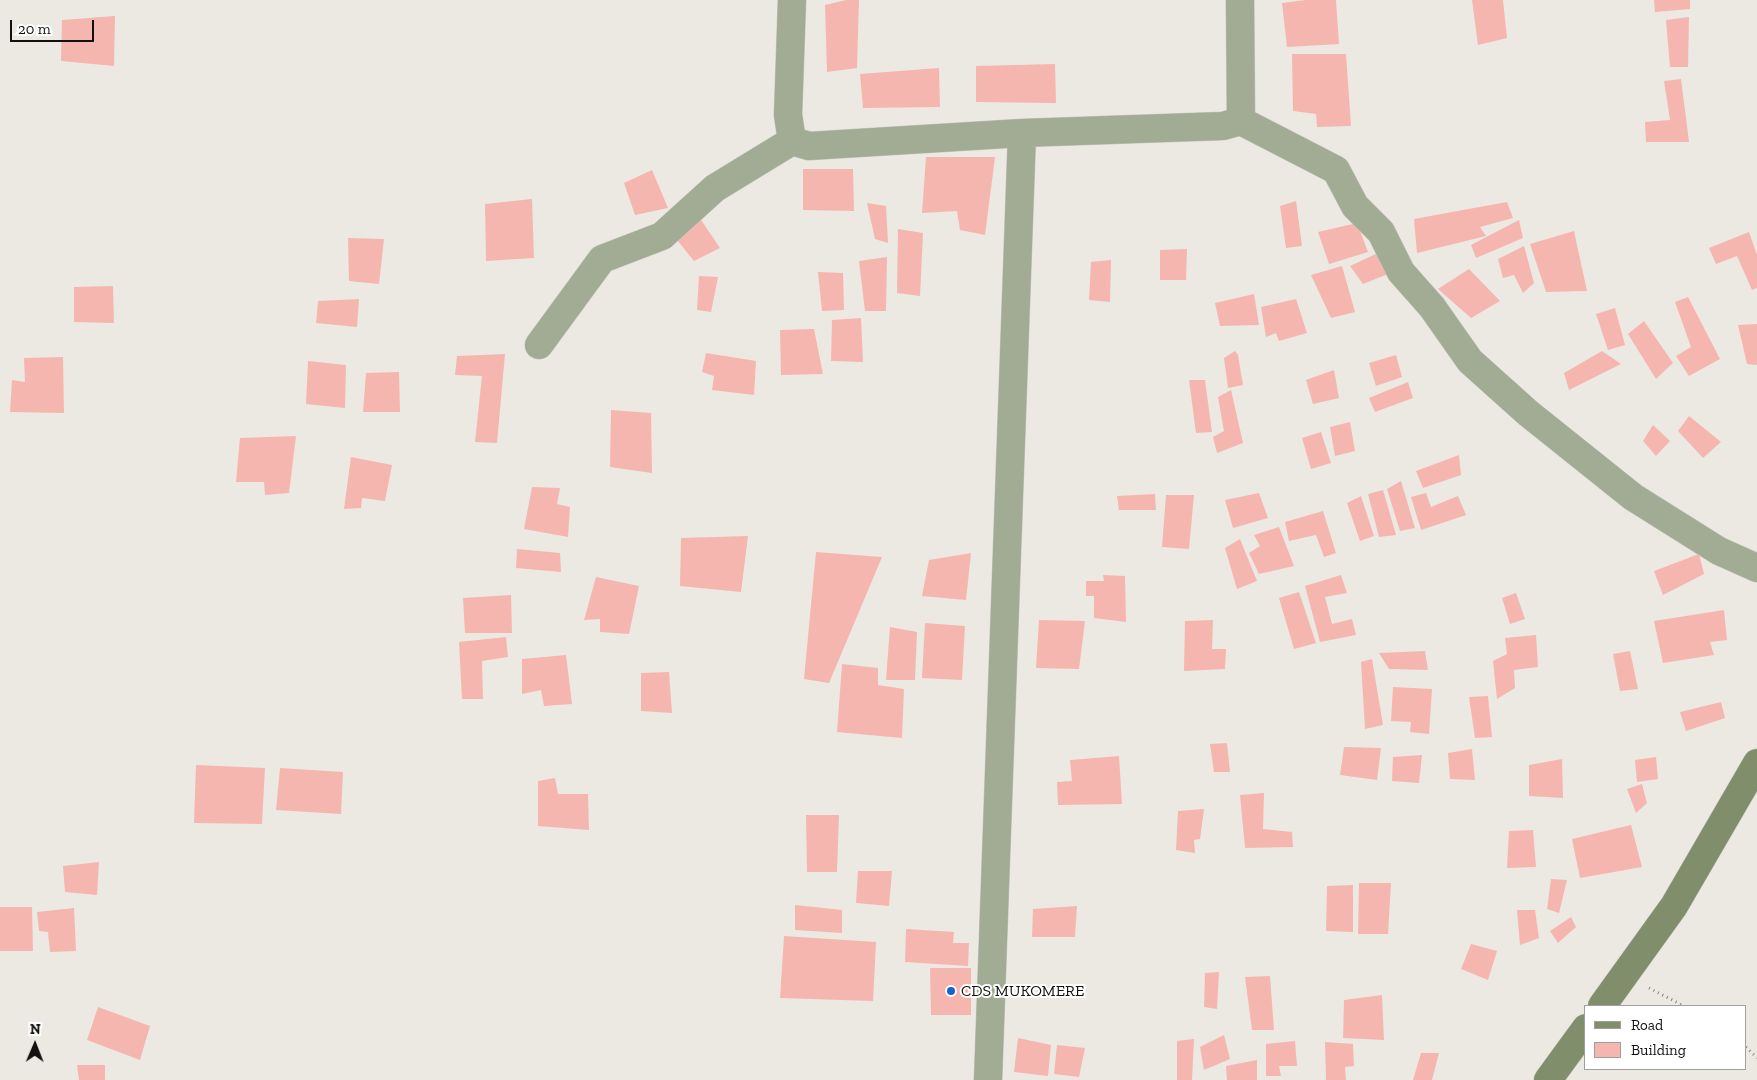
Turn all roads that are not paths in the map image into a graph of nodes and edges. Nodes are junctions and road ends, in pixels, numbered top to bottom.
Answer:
1 (792, 0) edge
2 (1240, 0) edge
3 (1241, 121) junction
4 (1022, 133) junction
5 (792, 141) junction
6 (539, 345) dead end
7 (1757, 568) edge
8 (1757, 763) edge
9 (1603, 1005) edge
10 (1584, 1031) edge
11 (988, 1080) edge
12 (1548, 1080) edge

1 - 5 street
2 - 3 street
3 - 4 street
3 - 7 street
4 - 5 street
4 - 11 street
5 - 6 street
8 - 9 main road
10 - 12 main road

